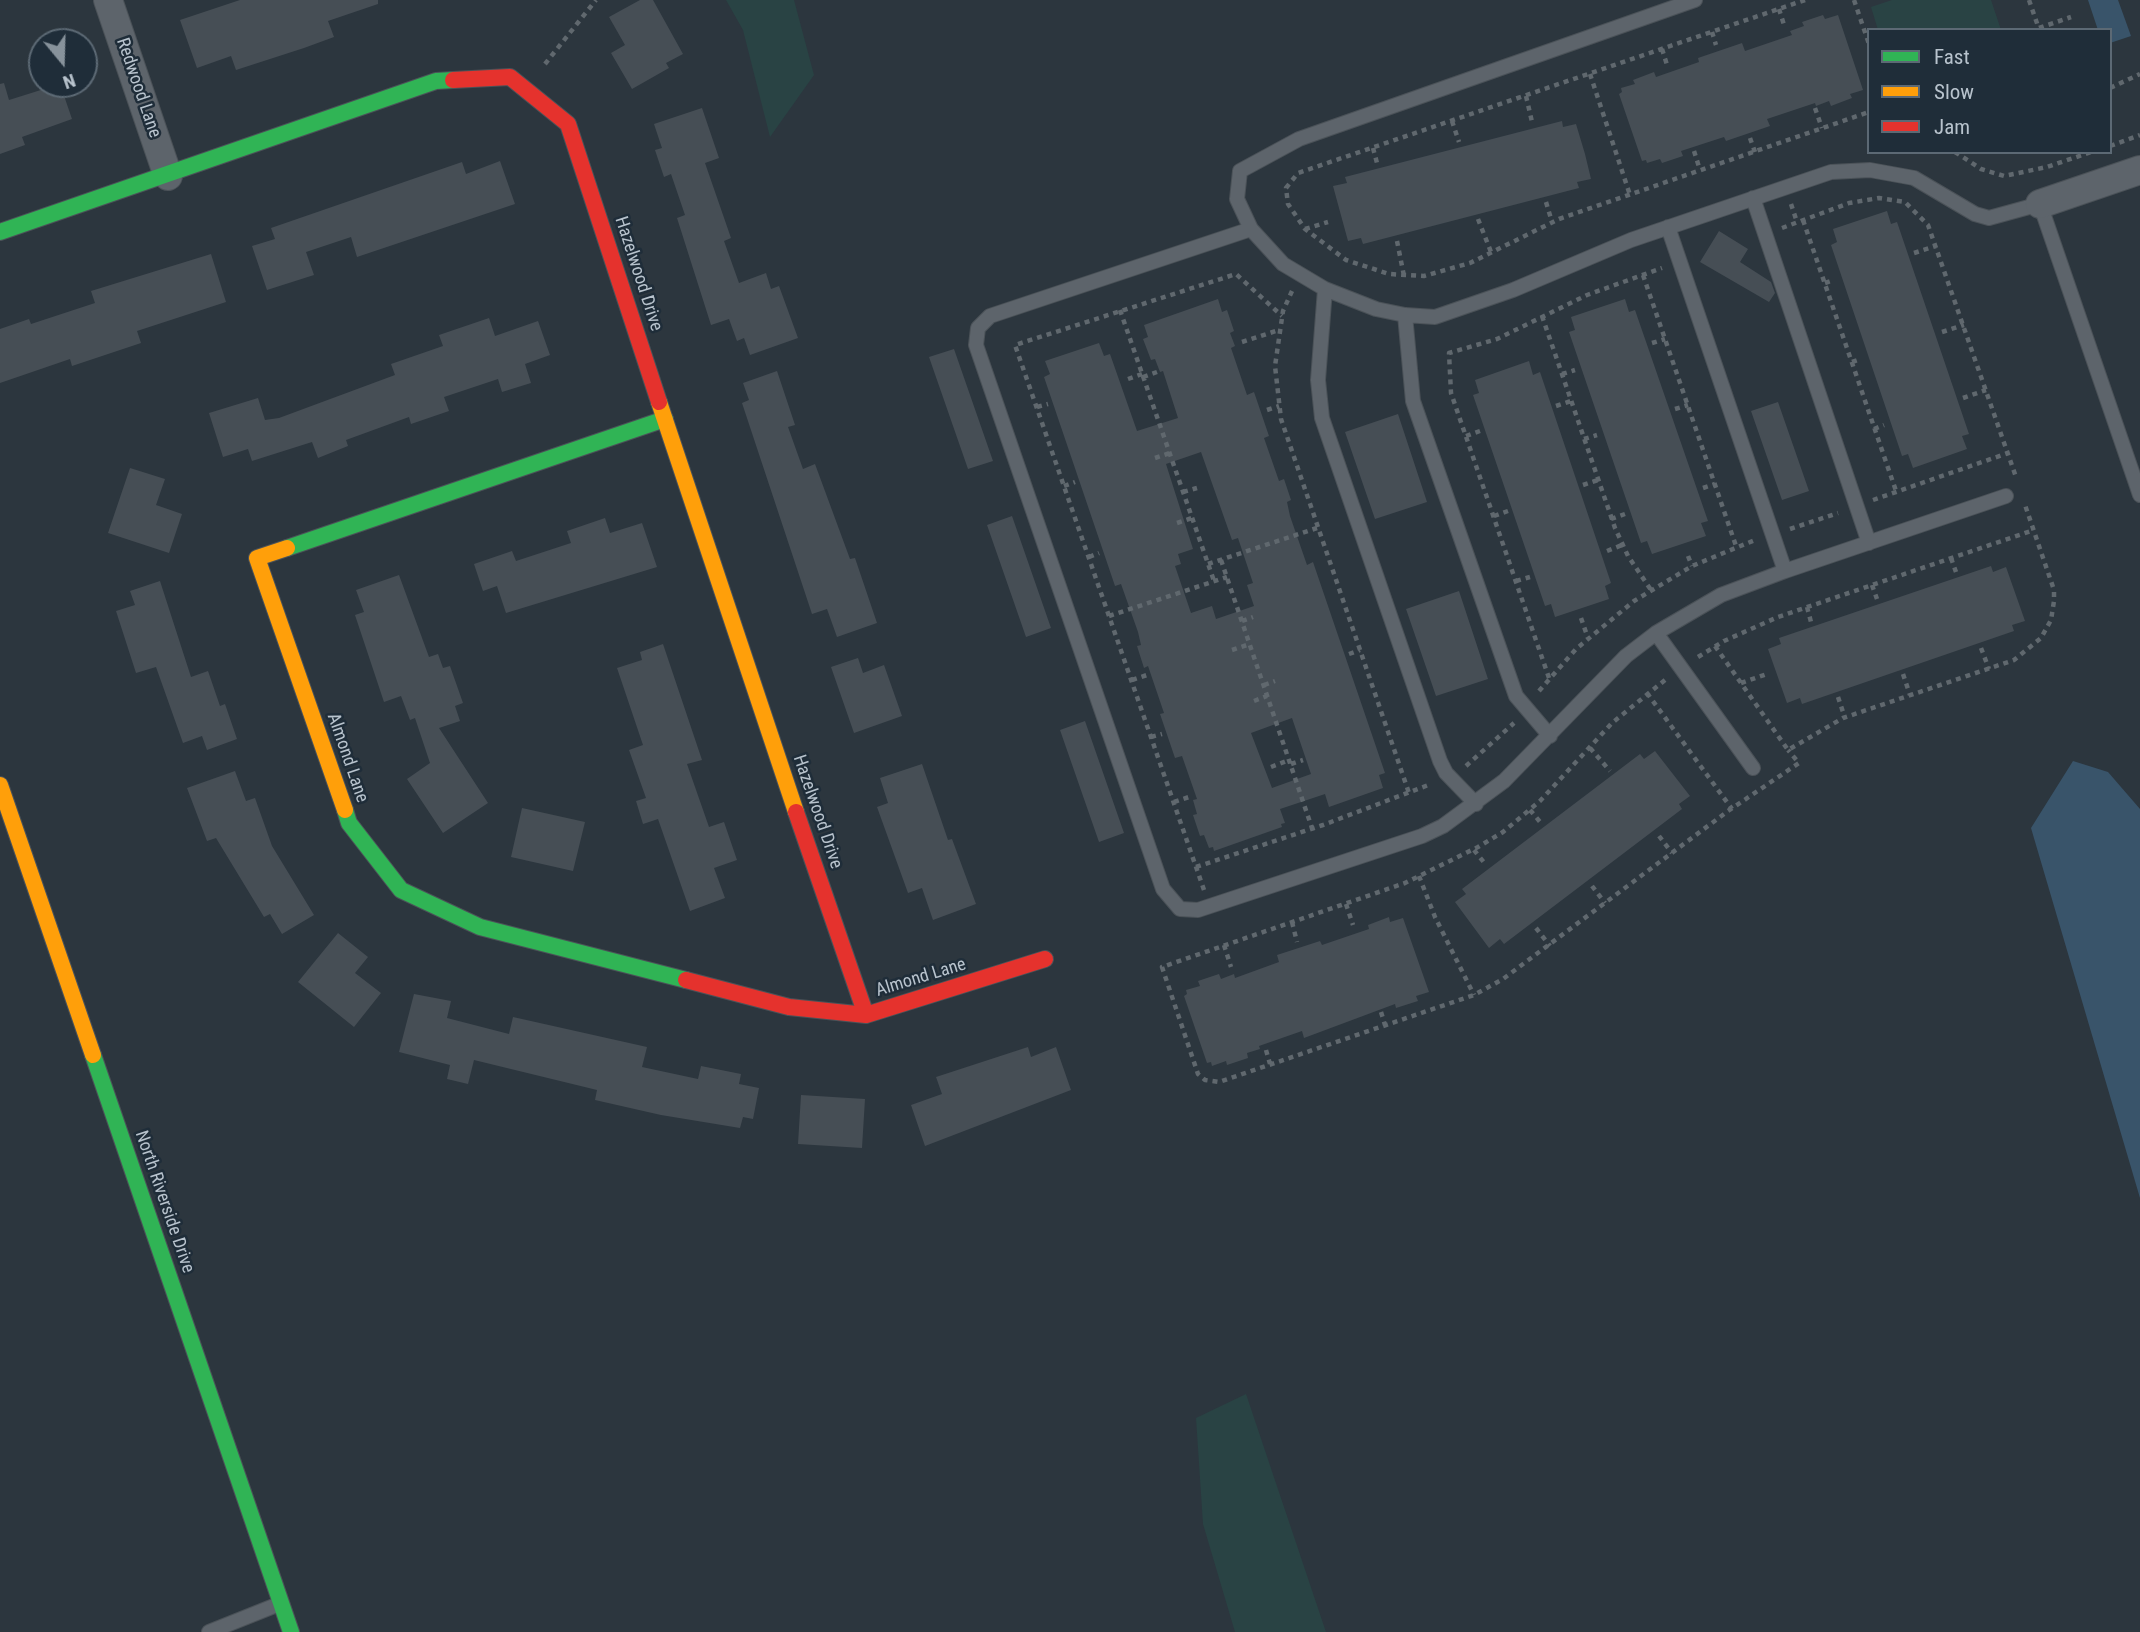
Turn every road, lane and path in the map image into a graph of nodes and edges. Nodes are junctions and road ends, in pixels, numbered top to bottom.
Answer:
1 (108, 0) edge
2 (596, 0) edge
3 (1695, 0) edge
4 (1805, 0) edge
5 (1854, 0) edge
6 (2029, 0) edge
7 (1779, 9) junction
8 (2070, 17) dead end
9 (1785, 28) dead end
10 (2039, 28) edge
11 (2042, 28) edge
12 (1712, 32) junction
13 (1867, 38) edge
14 (1716, 45) dead end
15 (1662, 49) junction
16 (1668, 68) dead end
17 (1590, 74) junction
18 (2140, 74) edge
19 (2112, 87) edge
20 (525, 89) junction
21 (1526, 96) junction
22 (1815, 108) dead end
23 (1867, 113) edge
24 (1452, 121) junction
25 (1532, 122) dead end
26 (1822, 128) junction
27 (2140, 135) edge
28 (1750, 138) dead end
29 (1459, 142) dead end
30 (2112, 145) edge
31 (1373, 148) junction
32 (1625, 151) dead end
33 (1694, 151) dead end
34 (1755, 152) junction
35 (1616, 154) junction
36 (1958, 154) edge
37 (2085, 154) edge
38 (1377, 163) dead end
39 (1700, 170) junction
40 (2140, 170) edge
41 (168, 176) junction
42 (1630, 195) junction
43 (1753, 198) junction
44 (1546, 202) dead end
45 (2040, 204) junction
46 (1478, 219) dead end
47 (1803, 220) junction
48 (1328, 222) dead end
49 (1552, 222) junction
50 (1668, 227) junction
51 (1251, 229) junction
52 (1305, 229) junction
53 (0, 232) edge
54 (1765, 234) junction
55 (1397, 241) dead end
56 (1937, 246) junction
57 (1491, 252) junction
58 (1914, 253) dead end
59 (1680, 262) junction
60 (1299, 274) junction
61 (1643, 275) junction
62 (1404, 276) junction
63 (1835, 280) dead end
64 (1825, 283) junction
65 (1325, 289) junction
66 (1120, 310) junction
67 (1405, 315) junction
68 (1282, 316) junction
69 (1542, 316) junction
70 (1964, 325) junction
71 (1279, 330) junction
72 (1942, 332) dead end
73 (1665, 339) junction
74 (1242, 342) dead end
75 (1652, 343) dead end
76 (1861, 359) dead end
77 (1852, 362) junction
78 (1575, 370) dead end
79 (1157, 372) dead end
80 (1562, 374) junction
81 (1143, 375) junction
82 (1128, 379) dead end
83 (1986, 390) junction
84 (1963, 398) dead end
85 (1571, 401) junction
86 (1048, 404) dead end
87 (1688, 405) junction
88 (1279, 406) junction
89 (1556, 406) dead end
90 (1037, 407) junction
91 (1675, 409) dead end
92 (1267, 410) dead end
93 (665, 419) junction
94 (1884, 425) dead end
95 (1874, 429) junction
96 (1480, 431) dead end
97 (1597, 435) dead end
98 (1466, 436) junction
99 (1174, 438) dead end
100 (1584, 439) junction
101 (1166, 441) junction
102 (1170, 453) junction
103 (2008, 453) junction
104 (1154, 458) dead end
105 (1293, 461) junction
106 (1285, 464) dead end
107 (2016, 479) dead end
108 (1598, 480) junction
109 (1075, 482) dead end
110 (1715, 484) junction
111 (1583, 485) dead end
112 (1064, 486) junction
113 (1197, 488) dead end
114 (1703, 488) dead end
115 (1896, 491) junction
116 (1183, 492) junction
117 (2013, 494) joint
118 (2140, 495) edge
119 (1857, 506) junction
120 (1508, 511) dead end
121 (1625, 514) dead end
122 (1494, 516) junction
123 (1192, 518) junction
124 (1611, 519) junction
125 (1177, 523) dead end
126 (1317, 528) junction
127 (2034, 530) junction
128 (1773, 535) junction
129 (1869, 543) junction
130 (1622, 545) junction
131 (1736, 547) junction
132 (1606, 551) dead end
133 (1099, 553) dead end
134 (1688, 556) dead end
135 (1088, 557) junction
136 (1951, 558) junction
137 (1221, 560) junction
138 (1208, 564) junction
139 (1692, 566) junction
140 (1785, 571) junction
141 (1956, 572) dead end
142 (1530, 576) dead end
143 (1227, 577) junction
144 (1214, 581) junction
145 (1516, 581) junction
146 (1337, 585) junction
147 (1872, 585) junction
148 (1328, 588) dead end
149 (1651, 590) junction
150 (1877, 599) dead end
151 (1807, 607) junction
152 (1109, 616) junction
153 (1253, 617) dead end
154 (1581, 618) dead end
155 (1242, 621) junction
156 (1811, 622) dead end
157 (1656, 633) junction
158 (1588, 638) junction
159 (1250, 644) junction
160 (1715, 646) junction
161 (1981, 648) dead end
162 (1232, 650) dead end
163 (1360, 650) junction
164 (1349, 654) dead end
165 (1681, 669) junction
166 (1989, 669) junction
167 (1768, 674) dead end
168 (1903, 674) dead end
169 (1147, 675) dead end
170 (1549, 678) junction
171 (1132, 680) junction
172 (1275, 681) dead end
173 (1741, 683) junction
174 (1264, 685) junction
175 (1647, 693) dead end
176 (1910, 695) junction
177 (1268, 696) junction
178 (1838, 697) dead end
179 (1254, 701) dead end
180 (1525, 710) junction
181 (1845, 718) junction
182 (1388, 731) junction
183 (1162, 734) dead end
184 (1379, 735) dead end
185 (1550, 736) junction
186 (1151, 737) junction
187 (1590, 748) dead end
188 (1788, 750) junction
189 (1303, 760) dead end
190 (1290, 762) junction
191 (1271, 767) dead end
192 (1753, 768) dead end
193 (1610, 771) dead end
194 (1450, 777) junction
195 (0, 785) edge
196 (1409, 793) junction
197 (1189, 797) dead end
198 (1174, 802) junction
199 (1476, 804) junction
200 (1732, 809) junction
201 (1530, 810) dead end
202 (1541, 823) dead end
203 (1312, 828) junction
204 (1659, 836) dead end
205 (1473, 849) dead end
206 (1672, 853) junction
207 (1486, 865) dead end
208 (1196, 867) junction
209 (1419, 876) dead end
210 (1592, 886) dead end
211 (1605, 903) junction
212 (1346, 904) dead end
213 (1210, 906) junction
214 (1292, 922) dead end
215 (1353, 925) dead end
216 (1536, 928) dead end
217 (1297, 942) dead end
218 (1224, 946) dead end
219 (1550, 946) junction
220 (1045, 959) dead end
221 (1162, 967) dead end
222 (1231, 967) dead end
223 (1474, 995) junction
224 (1381, 1012) dead end
225 (866, 1015) junction
226 (1385, 1025) junction
227 (1334, 1032) dead end
228 (1336, 1042) junction
229 (1266, 1050) dead end
230 (1270, 1064) junction
231 (281, 1603) junction
232 (209, 1632) edge
233 (291, 1632) edge

1 - 41 street, Redwood Lane
2 - 20 path
3 - 51 lane
4 - 7 path
5 - 13 path
6 - 10 path
7 - 9 path
7 - 12 path
8 - 11 path
12 - 14 path
12 - 15 path
15 - 16 path
15 - 17 path
17 - 21 path
17 - 35 path
18 - 19 path
20 - 41 street, Hazelwood Drive
20 - 93 street, Hazelwood Drive
21 - 24 path
21 - 25 path
22 - 26 path
23 - 26 path
24 - 29 path
24 - 31 path
26 - 34 path
27 - 30 path
28 - 34 path
31 - 38 path
31 - 52 path
32 - 35 path
33 - 39 path
34 - 39 path
35 - 42 path
36 - 37 path
39 - 42 path
40 - 45 street
41 - 53 street, Hazelwood Drive
42 - 49 path
43 - 45 lane
43 - 50 lane
43 - 54 lane
44 - 49 path
45 - 118 lane
46 - 57 path
47 - 54 path
47 - 56 path
47 - 64 path
48 - 52 path
49 - 57 path
50 - 59 lane
50 - 67 lane
51 - 60 lane
51 - 213 lane
52 - 62 path
54 - 119 lane
55 - 62 path
56 - 58 path
56 - 70 path
57 - 62 path
59 - 61 path
59 - 128 lane
60 - 65 lane
60 - 68 path
61 - 69 path
61 - 73 path
63 - 64 path
64 - 77 path
65 - 67 lane
65 - 194 lane
66 - 68 path
66 - 81 path
66 - 90 path
67 - 180 lane
68 - 71 path
69 - 80 path
69 - 98 path
70 - 72 path
70 - 83 path
71 - 74 path
71 - 88 path
73 - 75 path
73 - 87 path
76 - 77 path
77 - 95 path
78 - 80 path
79 - 81 path
80 - 85 path
81 - 82 path
81 - 101 path
83 - 84 path
83 - 103 path
85 - 89 path
85 - 100 path
86 - 90 path
87 - 91 path
87 - 110 path
88 - 92 path
88 - 105 path
90 - 112 path
93 - 225 street, Hazelwood Drive
93 - 225 street, Almond Lane
94 - 95 path
95 - 115 path
96 - 98 path
97 - 100 path
98 - 122 path
99 - 101 path
100 - 108 path
101 - 102 path
102 - 104 path
102 - 116 path
103 - 107 path
103 - 115 path
105 - 106 path
105 - 126 path
108 - 111 path
108 - 124 path
109 - 112 path
110 - 114 path
110 - 131 path
112 - 135 path
113 - 116 path
115 - 119 path
116 - 123 path
117 - 127 path
117 - 129 lane
119 - 128 path
119 - 129 lane
120 - 122 path
121 - 124 path
122 - 145 path
123 - 125 path
123 - 138 path
124 - 130 path
126 - 137 path
126 - 146 path
127 - 136 path
127 - 166 path
128 - 131 path
128 - 140 lane
129 - 140 lane
130 - 132 path
130 - 149 path
131 - 139 path
133 - 135 path
134 - 139 path
135 - 152 path
136 - 141 path
136 - 147 path
137 - 138 path
137 - 143 path
138 - 144 path
139 - 149 path
140 - 157 lane
142 - 145 path
143 - 144 path
143 - 155 path
144 - 152 path
145 - 170 path
146 - 148 path
146 - 163 path
147 - 150 path
147 - 151 path
149 - 158 path
151 - 156 path
151 - 160 path
152 - 171 path
153 - 155 path
154 - 158 path
155 - 159 path
157 - 165 lane
157 - 185 lane
158 - 170 path
159 - 162 path
159 - 174 path
160 - 165 path
160 - 173 path
161 - 166 path
163 - 164 path
163 - 182 path
165 - 192 lane
166 - 176 path
167 - 173 path
168 - 176 path
169 - 171 path
170 - 180 path
171 - 186 path
172 - 174 path
173 - 188 path
174 - 177 path
175 - 200 path
176 - 181 path
177 - 179 path
177 - 190 path
178 - 181 path
180 - 185 lane
180 - 194 path
181 - 188 path
182 - 184 path
182 - 196 path
183 - 186 path
185 - 199 lane
186 - 198 path
187 - 193 path
188 - 200 path
189 - 190 path
190 - 191 path
190 - 203 path
194 - 196 path
194 - 199 lane
195 - 231 street, North Riverside Drive
196 - 203 path
197 - 198 path
198 - 208 path
199 - 213 lane
200 - 206 path
201 - 202 path
203 - 208 path
204 - 206 path
205 - 207 path
206 - 211 path
208 - 213 path
209 - 223 path
210 - 211 path
211 - 219 path
212 - 215 path
214 - 217 path
216 - 219 path
218 - 222 path
219 - 223 path
220 - 225 street, Almond Lane
221 - 230 path
223 - 226 path
224 - 226 path
226 - 228 path
227 - 228 path
228 - 230 path
229 - 230 path
231 - 232 lane
231 - 233 street, North Riverside Drive

